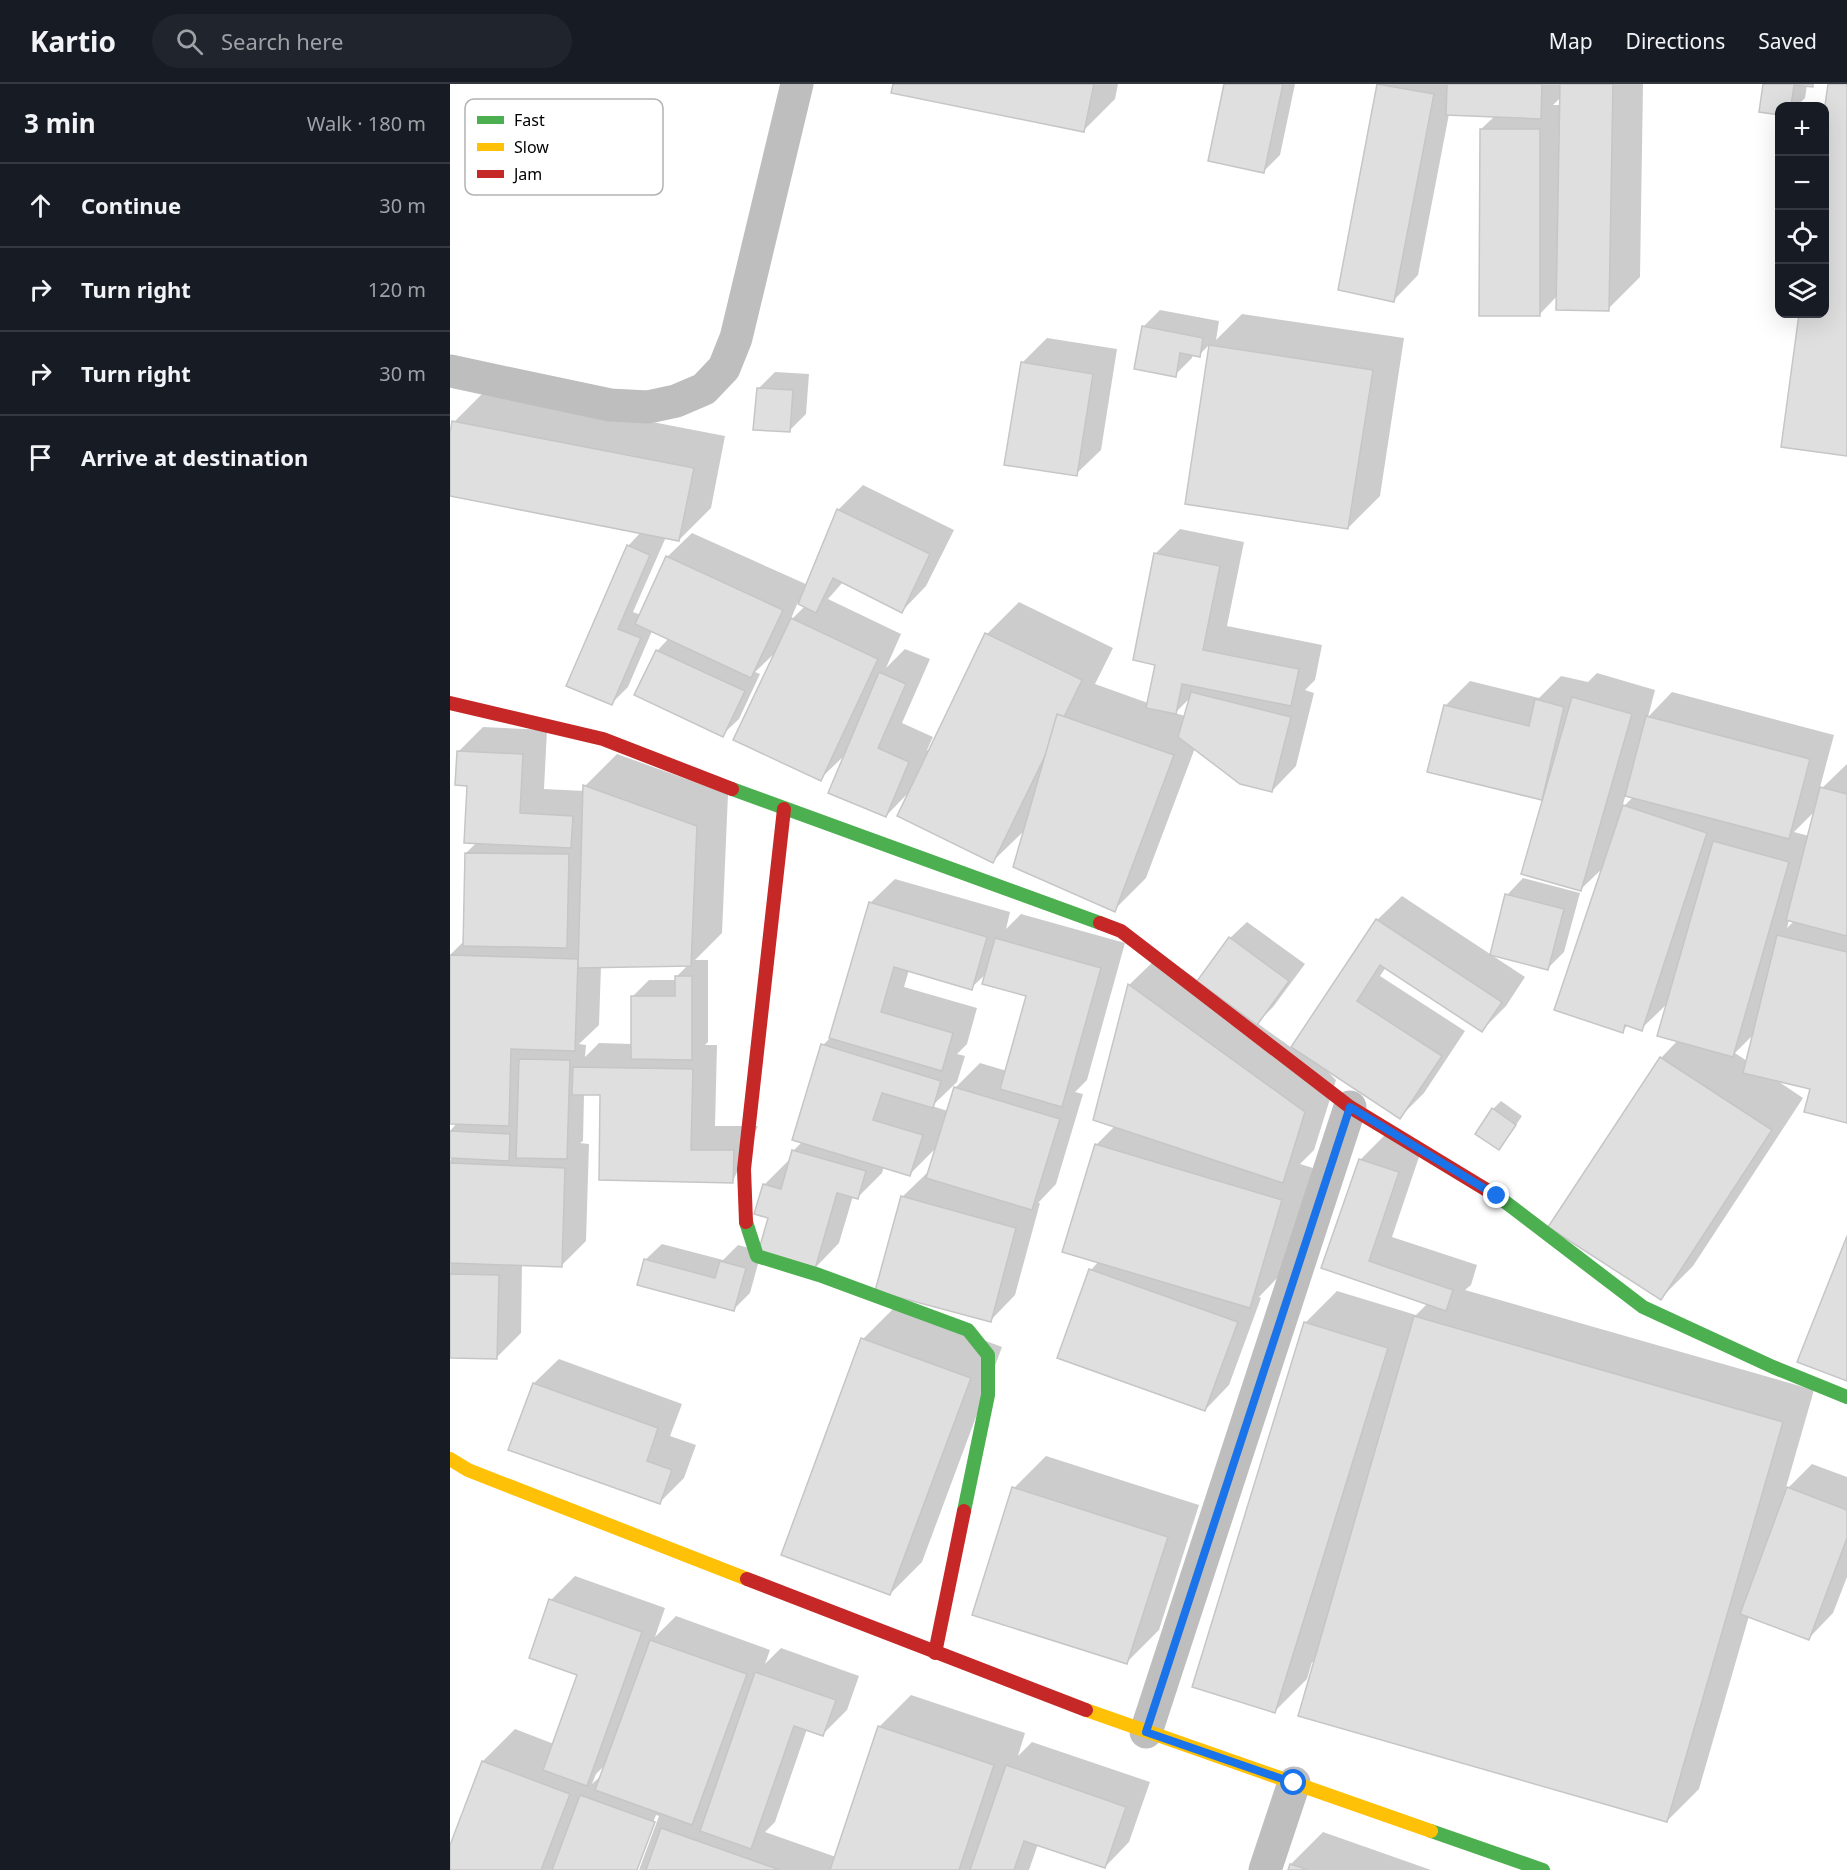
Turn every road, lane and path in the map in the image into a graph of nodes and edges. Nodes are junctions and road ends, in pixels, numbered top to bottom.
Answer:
1 (797, 84) edge
2 (450, 371) edge
3 (450, 703) edge
4 (784, 809) junction
5 (1350, 1107) junction
6 (1847, 1397) edge
7 (450, 1459) edge
8 (935, 1653) junction
9 (1146, 1732) junction
10 (1294, 1783) junction
11 (1266, 1870) edge
12 (1544, 1870) edge

1 - 2 street
3 - 4 street
4 - 5 street
4 - 8 street
5 - 6 street
5 - 9 street
7 - 8 street
8 - 9 street
9 - 10 street
10 - 11 street
10 - 12 street

